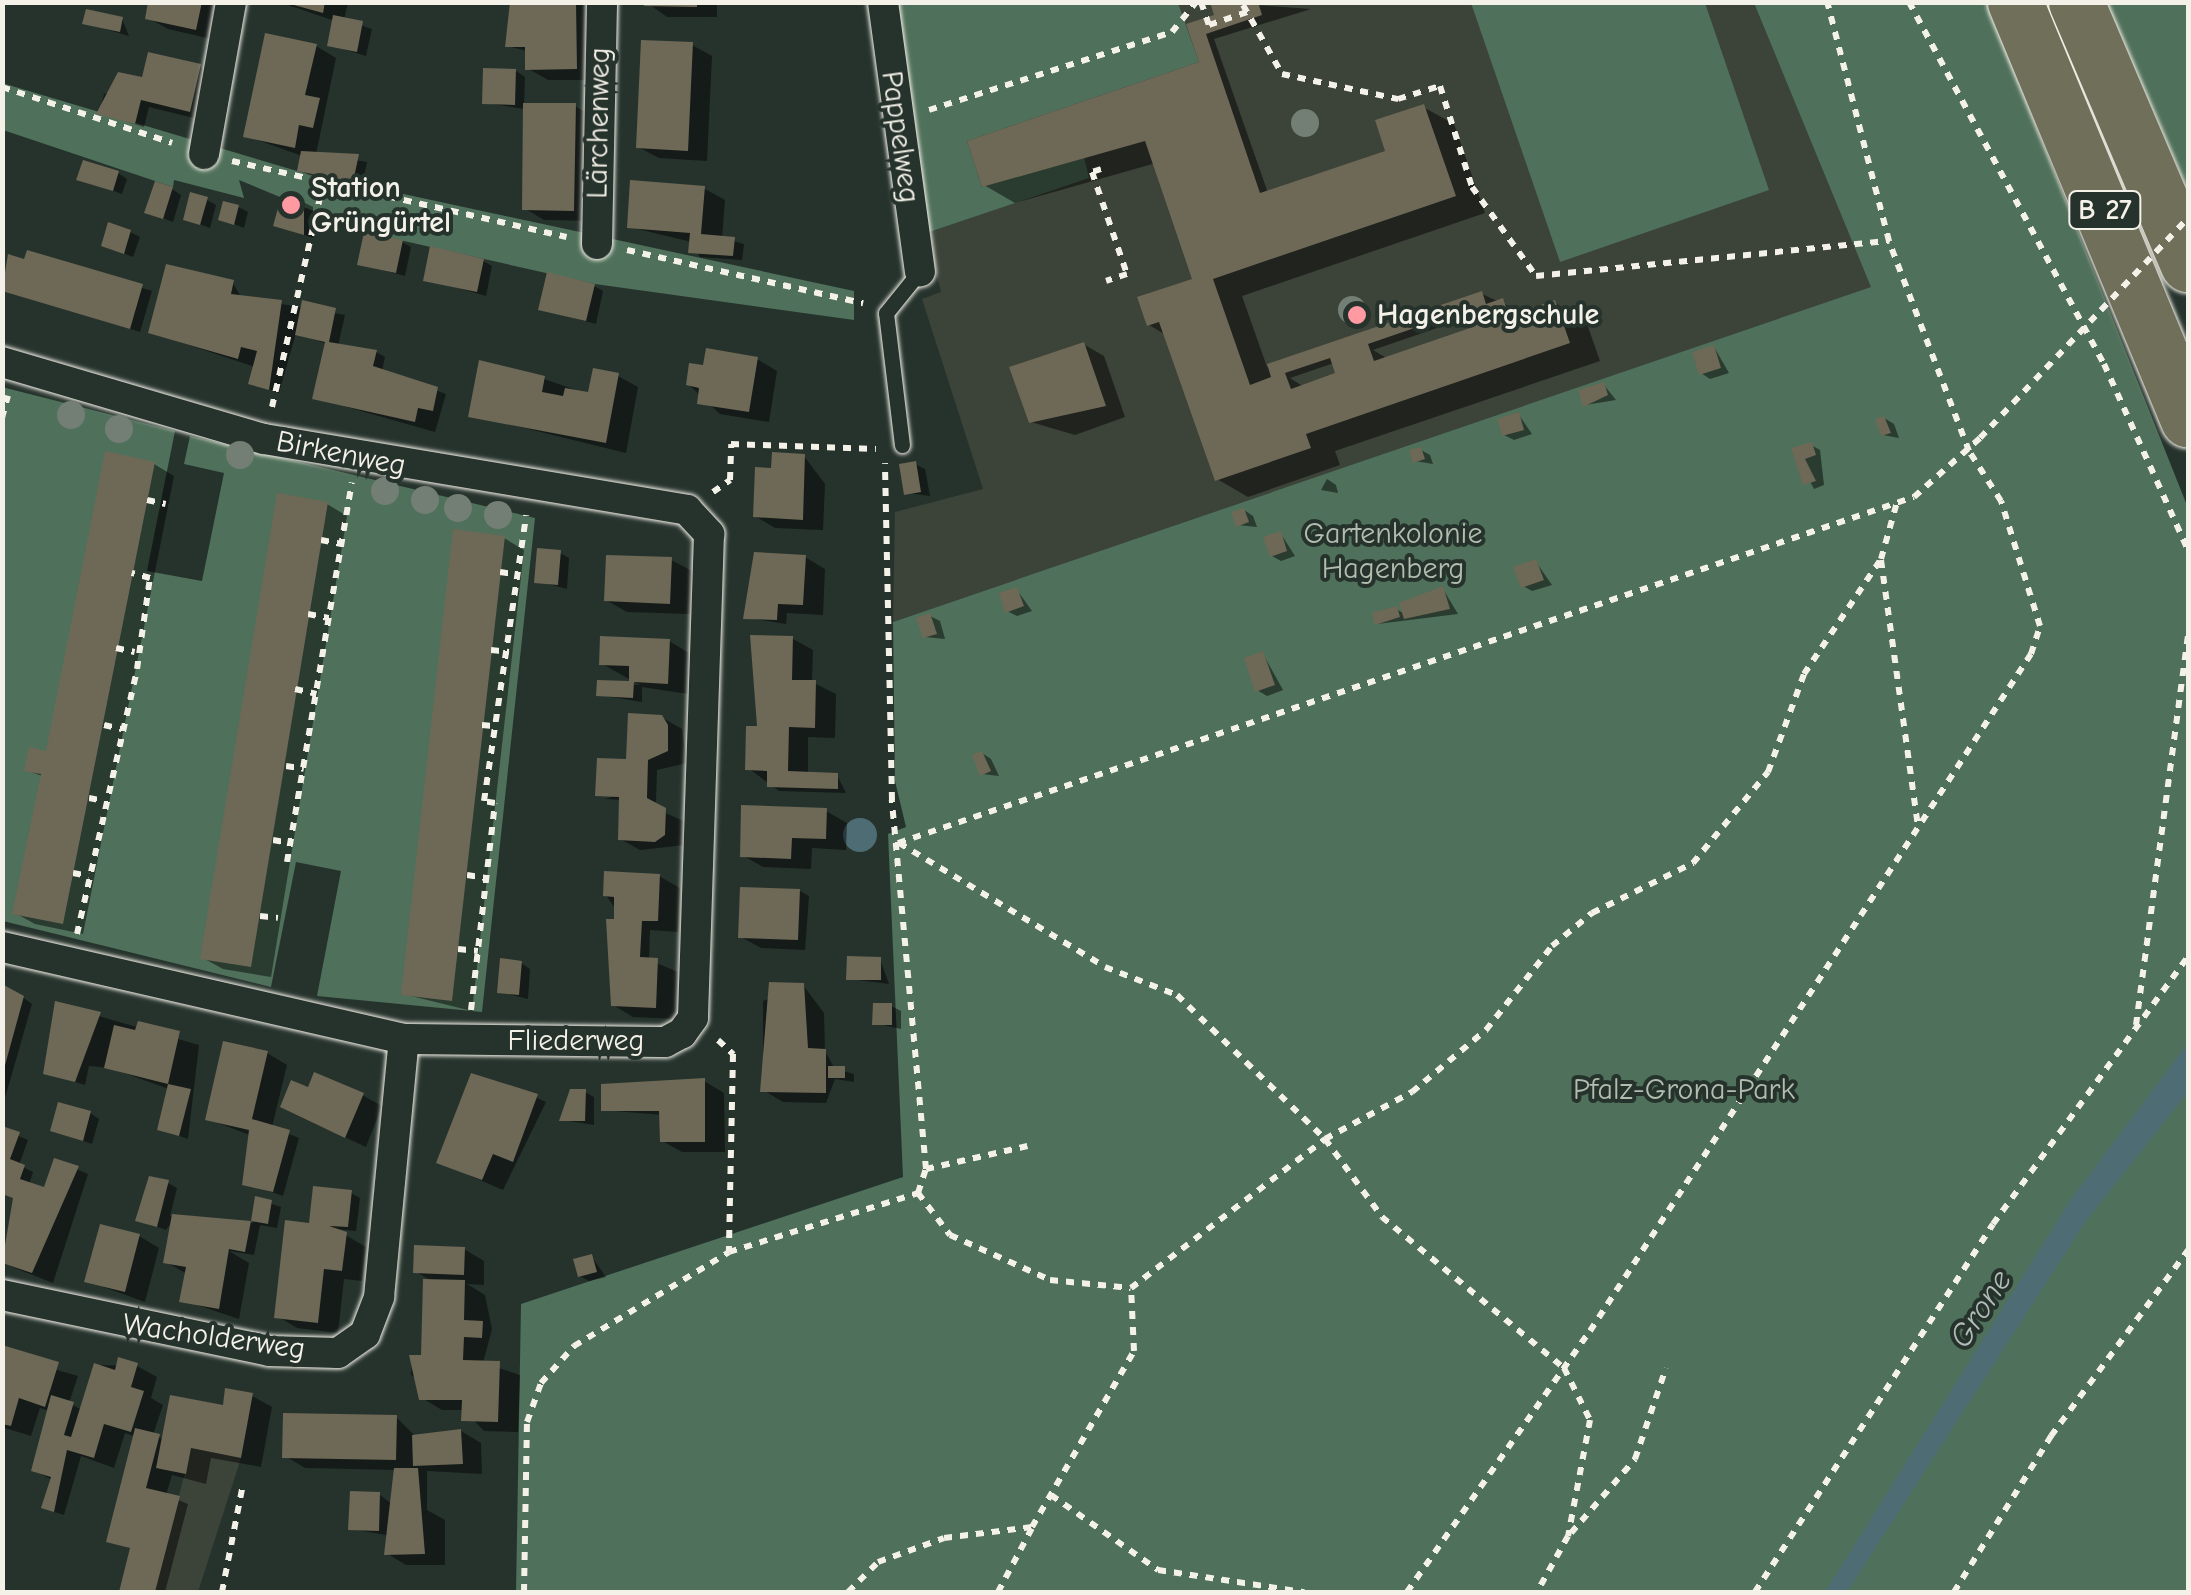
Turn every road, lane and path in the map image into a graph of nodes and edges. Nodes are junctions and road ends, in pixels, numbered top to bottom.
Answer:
1 (231, 2) edge
2 (602, 2) edge
3 (883, 2) edge
4 (1199, 2) edge
5 (1827, 2) edge
6 (1910, 2) edge
7 (2014, 2) edge
8 (2076, 2) edge
9 (1243, 5) edge
10 (1250, 11) junction
11 (2, 87) edge
12 (896, 121) junction
13 (204, 154) junction
14 (1101, 169) dead end
15 (323, 184) junction
16 (2188, 218) edge
17 (1889, 241) junction
18 (596, 244) junction
19 (2188, 264) edge
20 (920, 271) joint
21 (1136, 271) dead end
22 (1127, 274) junction
23 (1106, 281) dead end
24 (886, 313) junction
25 (2, 362) edge
26 (2188, 420) edge
27 (264, 439) junction
28 (902, 445) dead end
29 (1969, 451) junction
30 (357, 457) junction
31 (529, 488) junction
32 (147, 500) dead end
33 (1897, 502) junction
34 (166, 504) dead end
35 (687, 510) junction
36 (321, 540) dead end
37 (342, 544) junction
38 (2188, 550) edge
39 (1881, 559) junction
40 (500, 572) dead end
41 (132, 574) dead end
42 (518, 575) junction
43 (308, 614) dead end
44 (329, 618) junction
45 (2188, 634) edge
46 (116, 648) dead end
47 (491, 650) dead end
48 (135, 652) junction
49 (509, 652) junction
50 (295, 690) dead end
51 (316, 694) junction
52 (104, 725) dead end
53 (482, 725) dead end
54 (493, 726) junction
55 (122, 729) junction
56 (286, 766) dead end
57 (304, 769) junction
58 (89, 798) dead end
59 (104, 801) junction
60 (1918, 824) junction
61 (273, 840) dead end
62 (290, 843) junction
63 (898, 843) junction
64 (287, 862) dead end
65 (74, 873) dead end
66 (468, 875) dead end
67 (89, 876) junction
68 (486, 878) junction
69 (260, 916) dead end
70 (278, 918) dead end
71 (2, 947) edge
72 (458, 949) dead end
73 (478, 951) junction
74 (2188, 957) edge
75 (71, 965) junction
76 (693, 1018) junction
77 (2136, 1027) junction
78 (404, 1039) junction
79 (468, 1040) junction
80 (1325, 1139) junction
81 (1027, 1146) dead end
82 (926, 1169) junction
83 (918, 1192) junction
84 (2188, 1250) edge
85 (729, 1252) junction
86 (1131, 1288) junction
87 (2, 1295) edge
88 (1564, 1368) junction
89 (1666, 1368) dead end
90 (243, 1484) dead end
91 (1051, 1495) junction
92 (1032, 1527) junction
93 (1568, 1536) junction
94 (222, 1592) edge
95 (524, 1592) edge
96 (848, 1592) edge
97 (998, 1592) edge
98 (1304, 1592) edge
99 (1406, 1592) edge
100 (1537, 1592) edge
101 (1755, 1592) edge
102 (1954, 1592) edge

1 - 13 street
2 - 18 street, Lärchenweg
3 - 12 street, Pappelweg
4 - 10 path
4 - 12 path
5 - 17 path
6 - 38 path
7 - 26 highway, B 27
8 - 19 highway, B 27
9 - 10 path
10 - 17 path
11 - 13 path
12 - 20 street, Pappelweg
13 - 15 path
14 - 22 path
15 - 18 path
15 - 27 path
16 - 29 path, bridge
17 - 29 path
18 - 24 path
20 - 24 lane
21 - 22 path
22 - 23 path
24 - 28 lane
25 - 27 street, Birkenweg
27 - 30 street, Birkenweg
29 - 33 path
29 - 60 path
30 - 31 street, Birkenweg
30 - 37 path
31 - 35 street, Birkenweg
31 - 42 path
32 - 34 path
33 - 39 path
33 - 63 path
35 - 63 path
35 - 76 street
36 - 37 path
37 - 44 path
39 - 60 path
39 - 80 path
40 - 42 path
41 - 48 path
42 - 49 path
43 - 44 path
44 - 51 path
45 - 77 path
46 - 48 path
47 - 49 path
48 - 55 path
49 - 54 path
50 - 51 path
51 - 57 path
52 - 55 path
53 - 54 path
54 - 68 path
55 - 59 path
56 - 57 path
57 - 62 path
58 - 59 path
59 - 67 path
60 - 88 path
61 - 62 path
62 - 64 path
63 - 80 path
63 - 82 path
65 - 67 path
66 - 68 path
67 - 75 path
68 - 73 path
69 - 70 path
71 - 75 street, Fliederweg
72 - 73 path
73 - 79 path
74 - 77 path
75 - 78 street, Fliederweg
76 - 79 street, Fliederweg
76 - 85 path
77 - 101 path
78 - 79 street, Fliederweg
78 - 87 street, Wacholderweg
80 - 86 path
80 - 88 path
81 - 82 path
82 - 83 path
83 - 85 path
83 - 86 path
84 - 102 path
85 - 95 path
86 - 91 path
88 - 93 path
88 - 99 path
89 - 93 path
90 - 94 path
91 - 92 path
91 - 98 path
92 - 96 path
92 - 97 path
93 - 100 path

